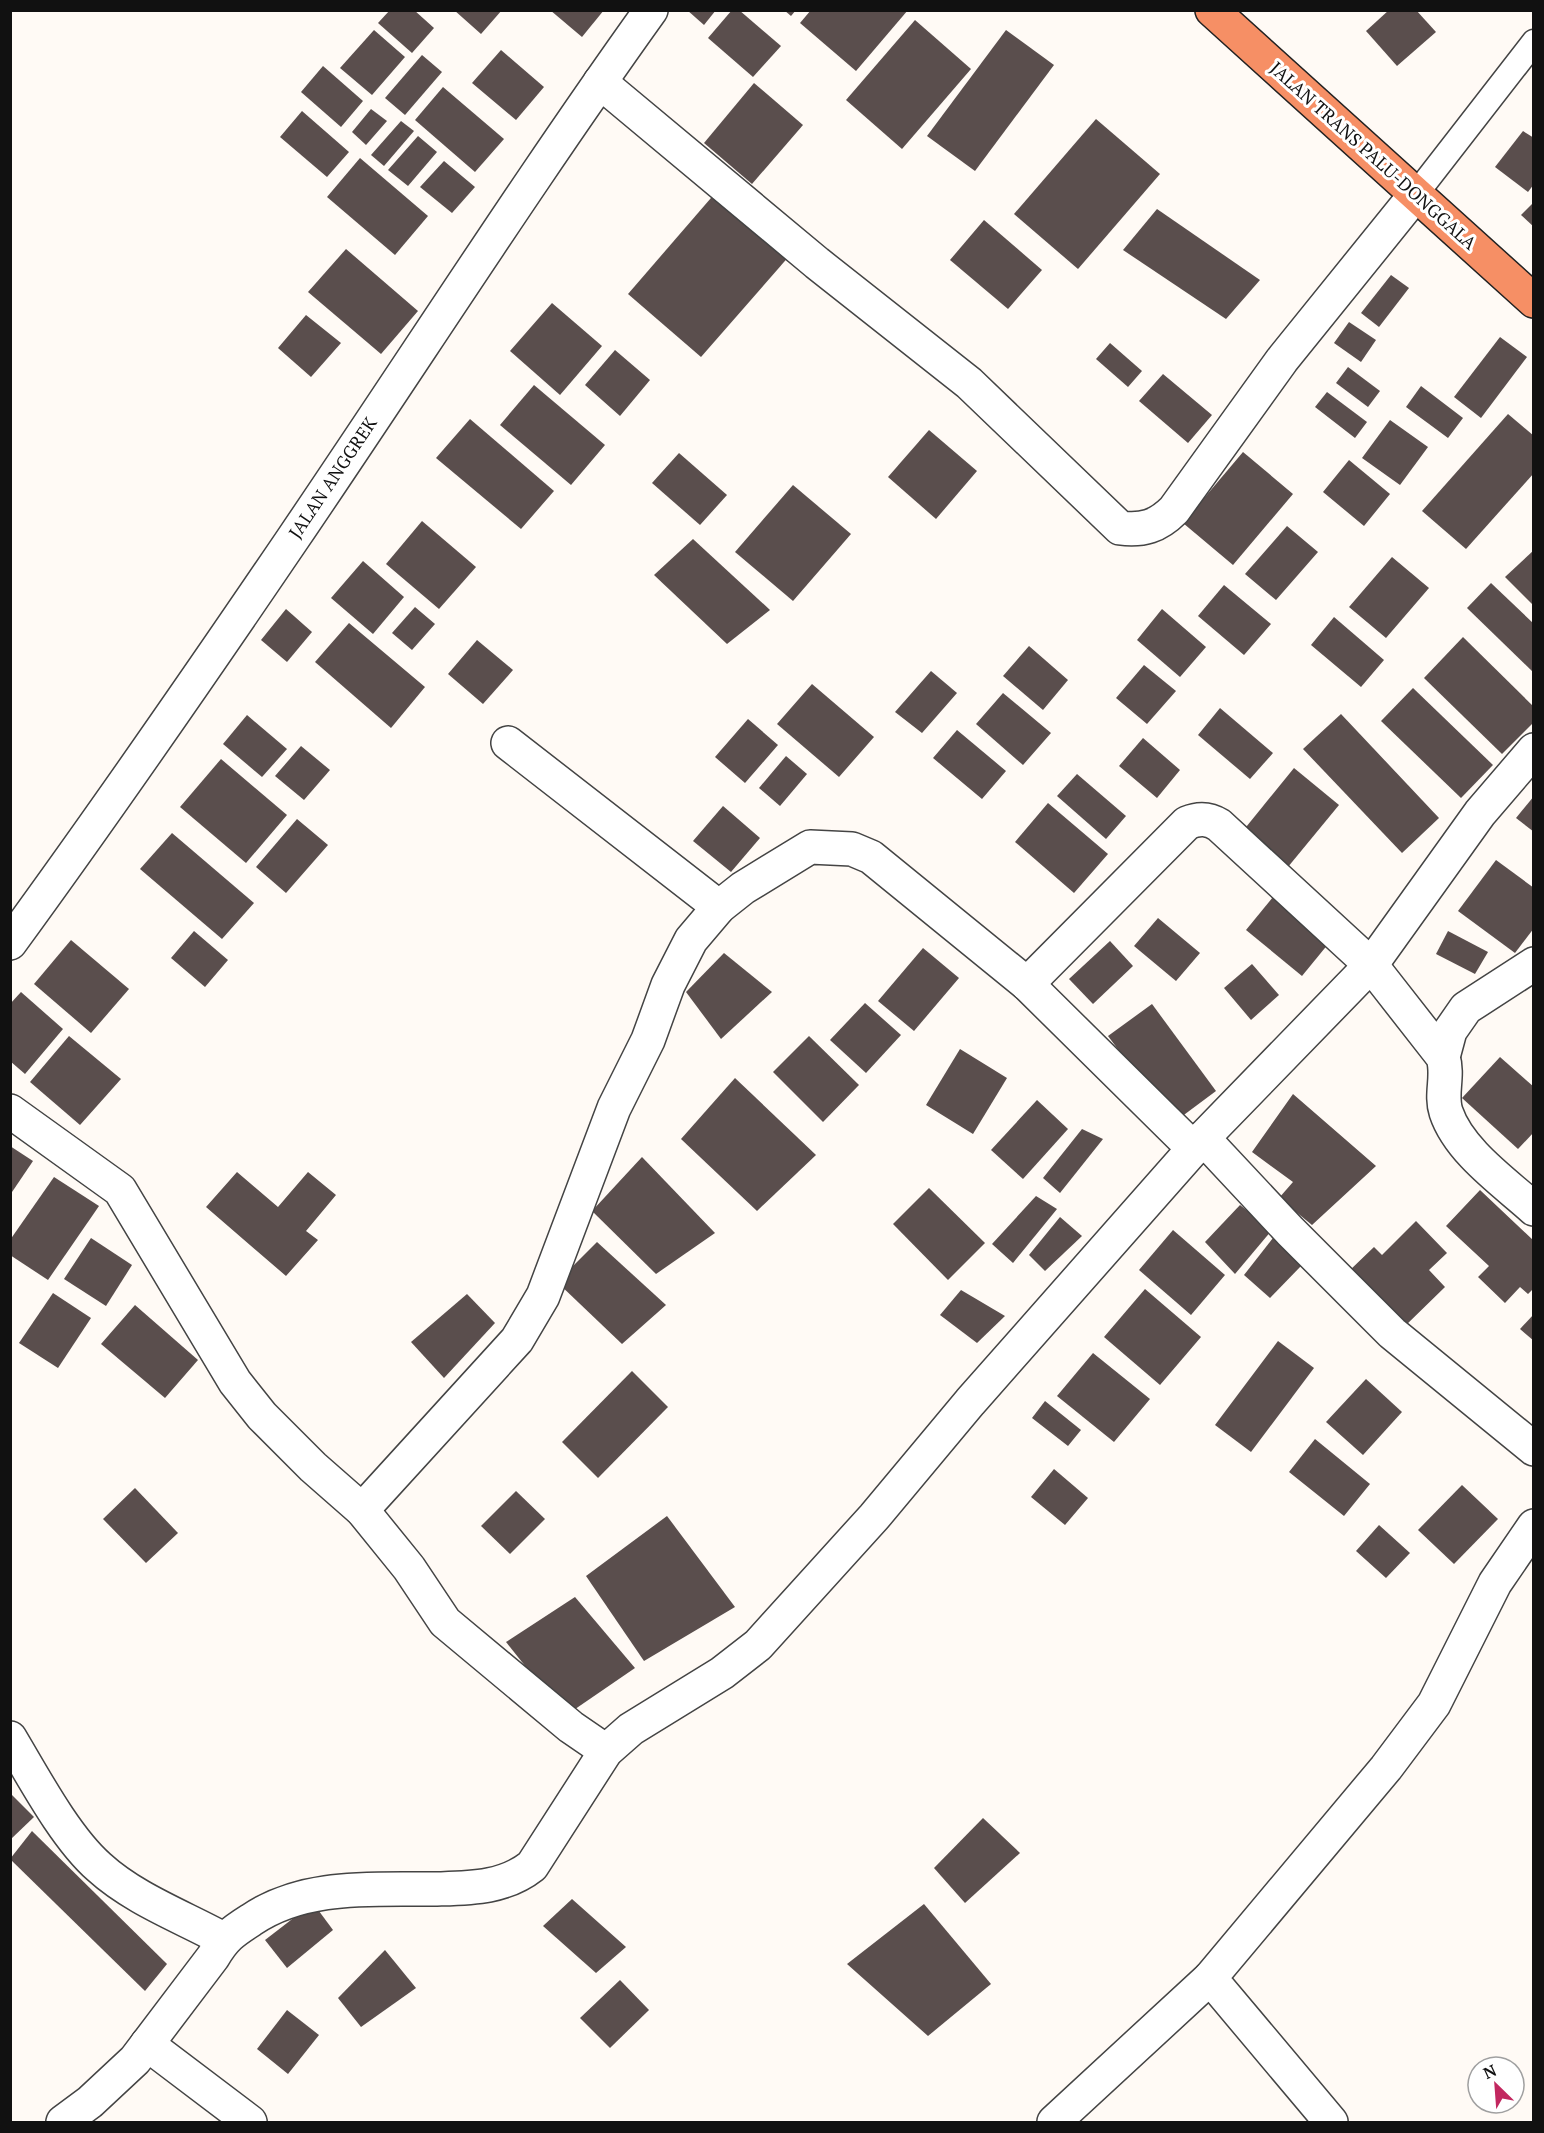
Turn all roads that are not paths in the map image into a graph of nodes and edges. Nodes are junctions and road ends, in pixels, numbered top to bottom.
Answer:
1 (651, 10) edge
2 (1212, 10) edge
3 (1533, 42) edge
4 (600, 82) junction
5 (1416, 194) junction
6 (1533, 301) edge
7 (508, 743) dead end
8 (1533, 750) edge
9 (719, 908) junction
10 (10, 943) edge
11 (1533, 964) edge
12 (1371, 965) junction
13 (1027, 984) junction
14 (1443, 1057) junction
15 (10, 1112) edge
16 (1198, 1144) junction
17 (1533, 1209) edge
18 (1533, 1449) edge
19 (362, 1509) junction
20 (1533, 1526) edge
21 (10, 1738) edge
22 (606, 1751) junction
23 (223, 1939) junction
24 (1210, 1978) junction
25 (147, 2044) junction
26 (63, 2122) edge
27 (250, 2122) edge
28 (1054, 2122) edge
29 (1331, 2122) edge

1 - 4 street, JALAN ANGGREK
2 - 5 highway, JALAN TRANS PALU-DONGGALA
3 - 5 lane
4 - 5 street
4 - 10 street, JALAN ANGGREK
5 - 6 highway, JALAN TRANS PALU-DONGGALA
7 - 9 street
8 - 12 street
9 - 13 street
9 - 19 street
11 - 14 street
12 - 13 street
12 - 14 street
12 - 16 street
13 - 16 street
14 - 17 street
15 - 19 street
16 - 18 street
16 - 22 street
19 - 22 street
20 - 24 street
21 - 23 street
22 - 23 street
23 - 25 street
24 - 28 street
24 - 29 street
25 - 26 street
25 - 27 street

